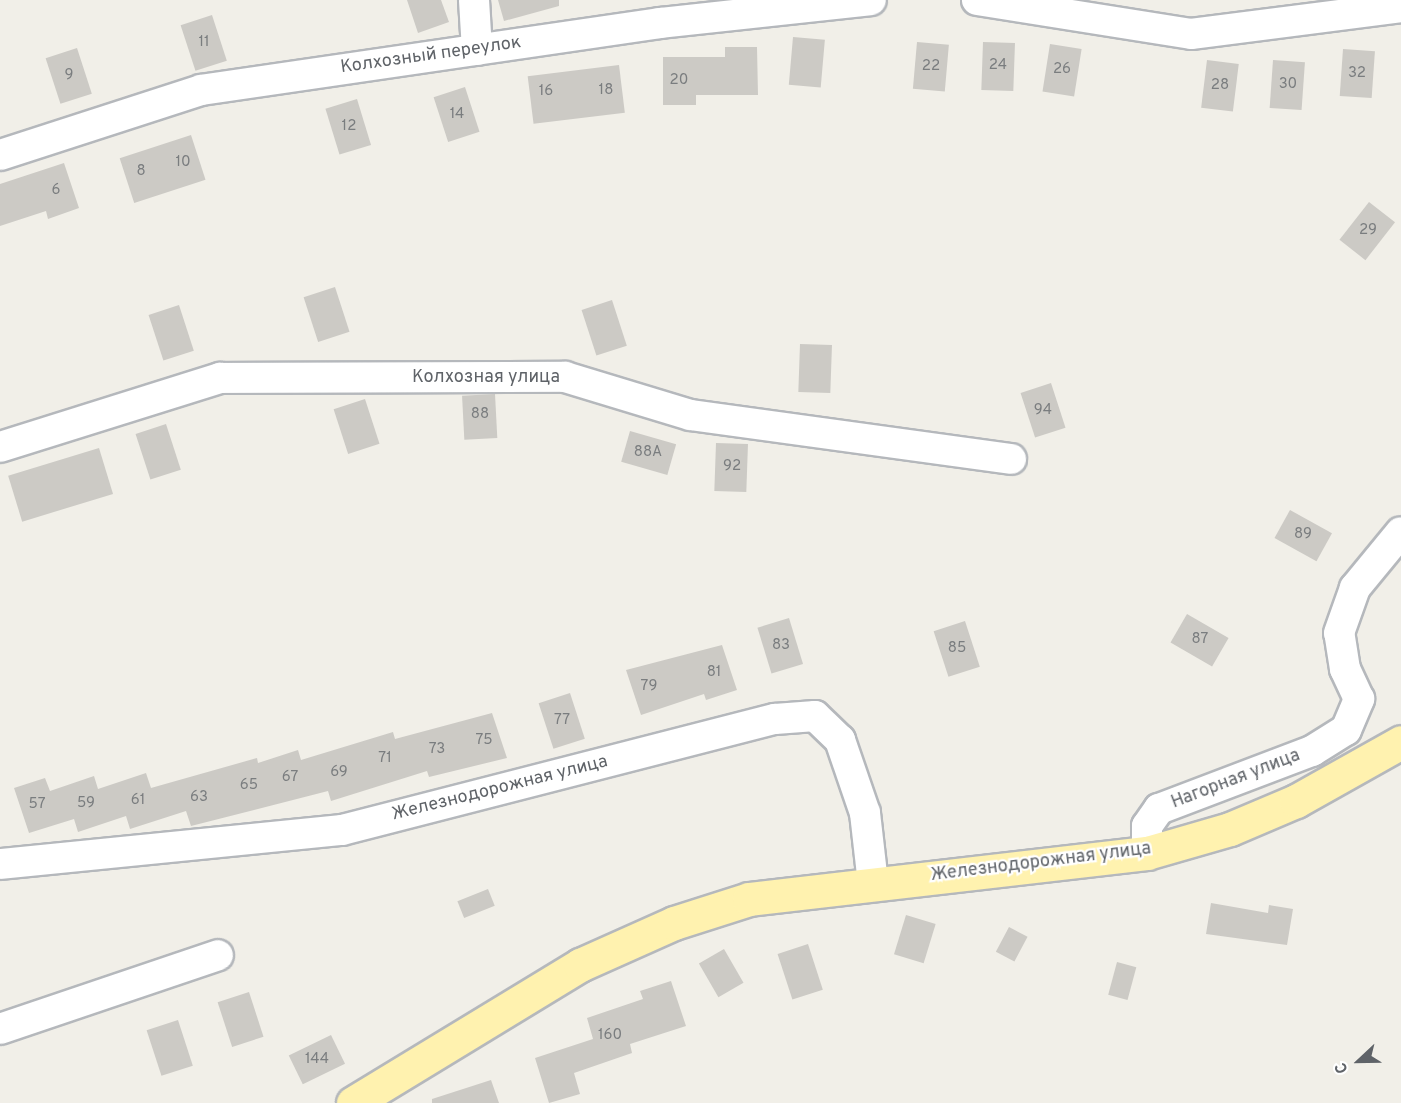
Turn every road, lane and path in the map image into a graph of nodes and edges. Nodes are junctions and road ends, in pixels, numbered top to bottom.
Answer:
1 (474, 0) edge
2 (871, 0) edge
3 (977, 0) edge
4 (1401, 6) edge
5 (477, 50) junction
6 (0, 155) edge
7 (0, 447) edge
8 (1011, 459) dead end
9 (1401, 532) edge
10 (1401, 742) edge
11 (1147, 853) junction
12 (0, 864) edge
13 (873, 883) junction
14 (218, 955) dead end
15 (0, 1029) edge
16 (353, 1103) edge

1 - 5 street
2 - 5 street, Колхозный переулок
3 - 4 street
5 - 6 street, Колхозный переулок
7 - 8 street, Колхозная улица
9 - 11 street, Нагорная улица
10 - 11 main road, Железнодорожная улица
11 - 13 main road, Железнодорожная улица
12 - 13 street, Железнодорожная улица
13 - 16 main road, Железнодорожная улица
14 - 15 street

